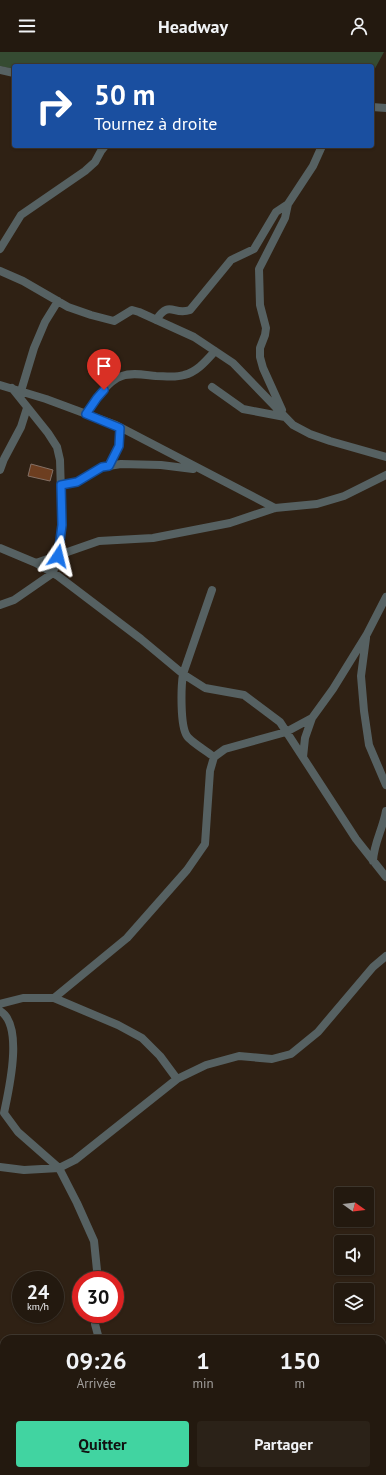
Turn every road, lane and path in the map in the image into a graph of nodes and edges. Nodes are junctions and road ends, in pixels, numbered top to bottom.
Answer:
1 (0, 70) edge
2 (12, 73) edge
3 (374, 108) edge
4 (386, 108) edge
5 (103, 148) edge
6 (321, 148) edge
7 (288, 204) junction
8 (0, 249) edge
9 (0, 271) edge
10 (58, 301) junction
11 (156, 320) junction
12 (216, 352) junction
13 (0, 385) edge
14 (212, 387) dead end
15 (12, 388) junction
16 (21, 391) junction
17 (27, 408) junction
18 (86, 414) junction
19 (284, 416) junction
20 (120, 428) junction
21 (386, 457) edge
22 (109, 466) junction
23 (0, 470) edge
24 (200, 470) junction
25 (386, 475) edge
26 (61, 485) junction
27 (274, 508) junction
28 (0, 548) edge
29 (58, 556) junction
30 (36, 563) junction
31 (53, 573) junction
32 (212, 590) dead end
33 (386, 597) edge
34 (0, 605) edge
35 (367, 634) junction
36 (183, 674) junction
37 (312, 718) junction
38 (286, 732) junction
39 (214, 757) junction
40 (303, 757) junction
41 (386, 785) edge
42 (386, 811) edge
43 (373, 861) junction
44 (386, 878) edge
45 (386, 956) edge
46 (54, 998) junction
47 (0, 1004) edge
48 (0, 1011) edge
49 (177, 1078) junction
50 (0, 1167) edge
51 (59, 1168) junction
52 (97, 1271) edge
53 (95, 1323) edge
54 (98, 1335) edge

1 - 2 street
3 - 4 street
5 - 8 street
6 - 7 street
7 - 11 street
7 - 19 street
9 - 10 street
10 - 11 street
10 - 16 street
11 - 12 street
12 - 18 street
12 - 19 street
13 - 15 street
14 - 19 street
15 - 16 street
15 - 17 street
16 - 18 street
17 - 23 street
17 - 26 street
18 - 20 street
19 - 21 street
20 - 22 street
20 - 24 street
22 - 24 street
22 - 26 street
24 - 27 street
25 - 27 street
26 - 29 street
27 - 29 street
28 - 30 street
29 - 30 street
29 - 31 street
30 - 31 street
31 - 34 street
31 - 36 street
32 - 36 street
33 - 35 street
35 - 37 street
35 - 41 street
36 - 38 street
36 - 39 street
37 - 38 street
37 - 40 street
38 - 39 street
38 - 40 street
39 - 46 street
40 - 43 street
42 - 43 street
43 - 44 street
45 - 49 street
46 - 47 street
46 - 49 street
48 - 51 street
49 - 51 street
50 - 51 street
51 - 52 street
53 - 54 street

